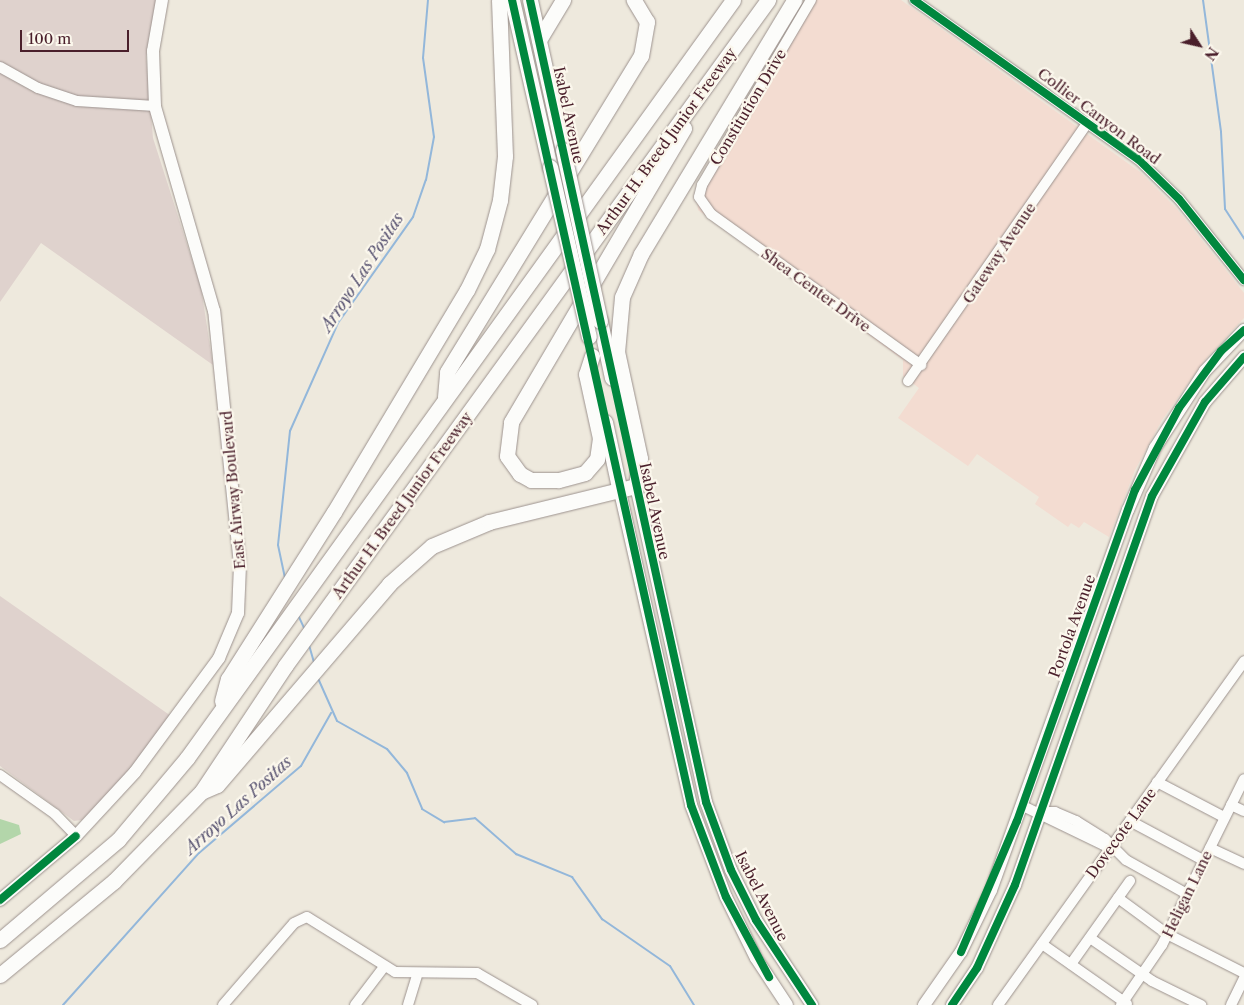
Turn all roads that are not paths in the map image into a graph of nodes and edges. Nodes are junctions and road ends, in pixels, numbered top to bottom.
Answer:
1 (162, 0) edge
2 (499, 0) edge
3 (512, 0) edge
4 (530, 0) edge
5 (563, 0) edge
6 (634, 0) edge
7 (732, 0) edge
8 (768, 0) edge
9 (794, 0) edge
10 (811, 0) edge
11 (914, 0) edge
12 (539, 40) junction
13 (0, 67) edge
14 (155, 106) junction
15 (684, 119) junction
16 (1088, 122) junction
17 (711, 214) joint
18 (1244, 280) edge
19 (1244, 330) edge
20 (592, 356) junction
21 (1244, 357) edge
22 (921, 365) junction
23 (908, 381) dead end
24 (445, 397) junction
25 (636, 486) junction
26 (620, 492) junction
27 (1244, 661) edge
28 (220, 710) junction
29 (1, 779) edge
30 (1244, 779) edge
31 (1157, 782) junction
32 (202, 791) junction
33 (1231, 805) junction
34 (1023, 806) junction
35 (1244, 811) edge
36 (1040, 812) junction
37 (1224, 817) junction
38 (1130, 821) junction
39 (76, 836) junction
40 (1110, 848) junction
41 (1210, 848) junction
42 (1203, 860) junction
43 (1244, 864) edge
44 (1130, 881) dead end
45 (1187, 894) junction
46 (1118, 898) junction
47 (0, 900) edge
48 (1167, 934) junction
49 (1090, 938) junction
50 (0, 940) edge
51 (1042, 944) junction
52 (1071, 964) junction
53 (384, 967) junction
54 (1244, 973) edge
55 (1142, 974) junction
56 (0, 976) edge
57 (417, 976) junction
58 (1244, 978) edge
59 (1124, 1004) edge
60 (223, 1005) edge
61 (355, 1005) edge
62 (408, 1005) edge
63 (532, 1005) edge
64 (787, 1005) edge
65 (812, 1005) edge
66 (924, 1005) edge
67 (952, 1005) edge
68 (998, 1005) edge
69 (1201, 1005) edge
70 (1231, 1005) edge

1 - 14 main road, East Airway Boulevard
2 - 28 highway
3 - 20 highway, Isabel Avenue, bridge
4 - 12 highway, Isabel Avenue
5 - 12 highway
6 - 24 highway
7 - 24 highway, Arthur H. Breed Junior Freeway
8 - 15 highway, Arthur H. Breed Junior Freeway
9 - 25 highway
10 - 17 street, Constitution Drive
11 - 16 street, Collier Canyon Road
12 - 25 highway, Isabel Avenue, bridge
13 - 14 street
14 - 39 main road, East Airway Boulevard
15 - 20 highway
15 - 32 highway, Arthur H. Breed Junior Freeway
16 - 18 street, Collier Canyon Road
16 - 22 street, Gateway Avenue
17 - 22 street, Shea Center Drive
19 - 34 main road, Portola Avenue
20 - 26 highway, Isabel Avenue
21 - 36 main road, Portola Avenue
22 - 23 street, Gateway Avenue
24 - 28 highway, Arthur H. Breed Junior Freeway
25 - 26 highway
25 - 65 main road, Isabel Avenue
26 - 32 highway
26 - 64 main road, Isabel Avenue
27 - 31 street, Dovecote Lane
28 - 50 highway, Arthur H. Breed Junior Freeway
29 - 39 street
30 - 33 street, Heligan Lane
31 - 37 street
31 - 38 street, Dovecote Lane
32 - 56 highway, Arthur H. Breed Junior Freeway
33 - 35 street
33 - 37 street, Heligan Lane
34 - 36 street
34 - 66 main road, Portola Avenue
36 - 40 street
36 - 67 main road, Portola Avenue
37 - 41 street, Heligan Lane
38 - 40 street, Dovecote Lane
38 - 42 street
39 - 47 main road, East Airway Boulevard
40 - 45 street
40 - 51 street, Dovecote Lane
41 - 42 street, Heligan Lane
41 - 43 street
42 - 45 street, Heligan Lane
44 - 46 street
45 - 48 street, Heligan Lane
46 - 48 street
46 - 49 street
48 - 54 street
48 - 55 street, Heligan Lane
49 - 52 street
49 - 55 street
51 - 52 street
51 - 68 street, Dovecote Lane
52 - 59 street
53 - 57 street
53 - 60 street
53 - 61 street
55 - 59 street, Heligan Lane
55 - 69 street
57 - 62 street
57 - 63 street
58 - 70 street

